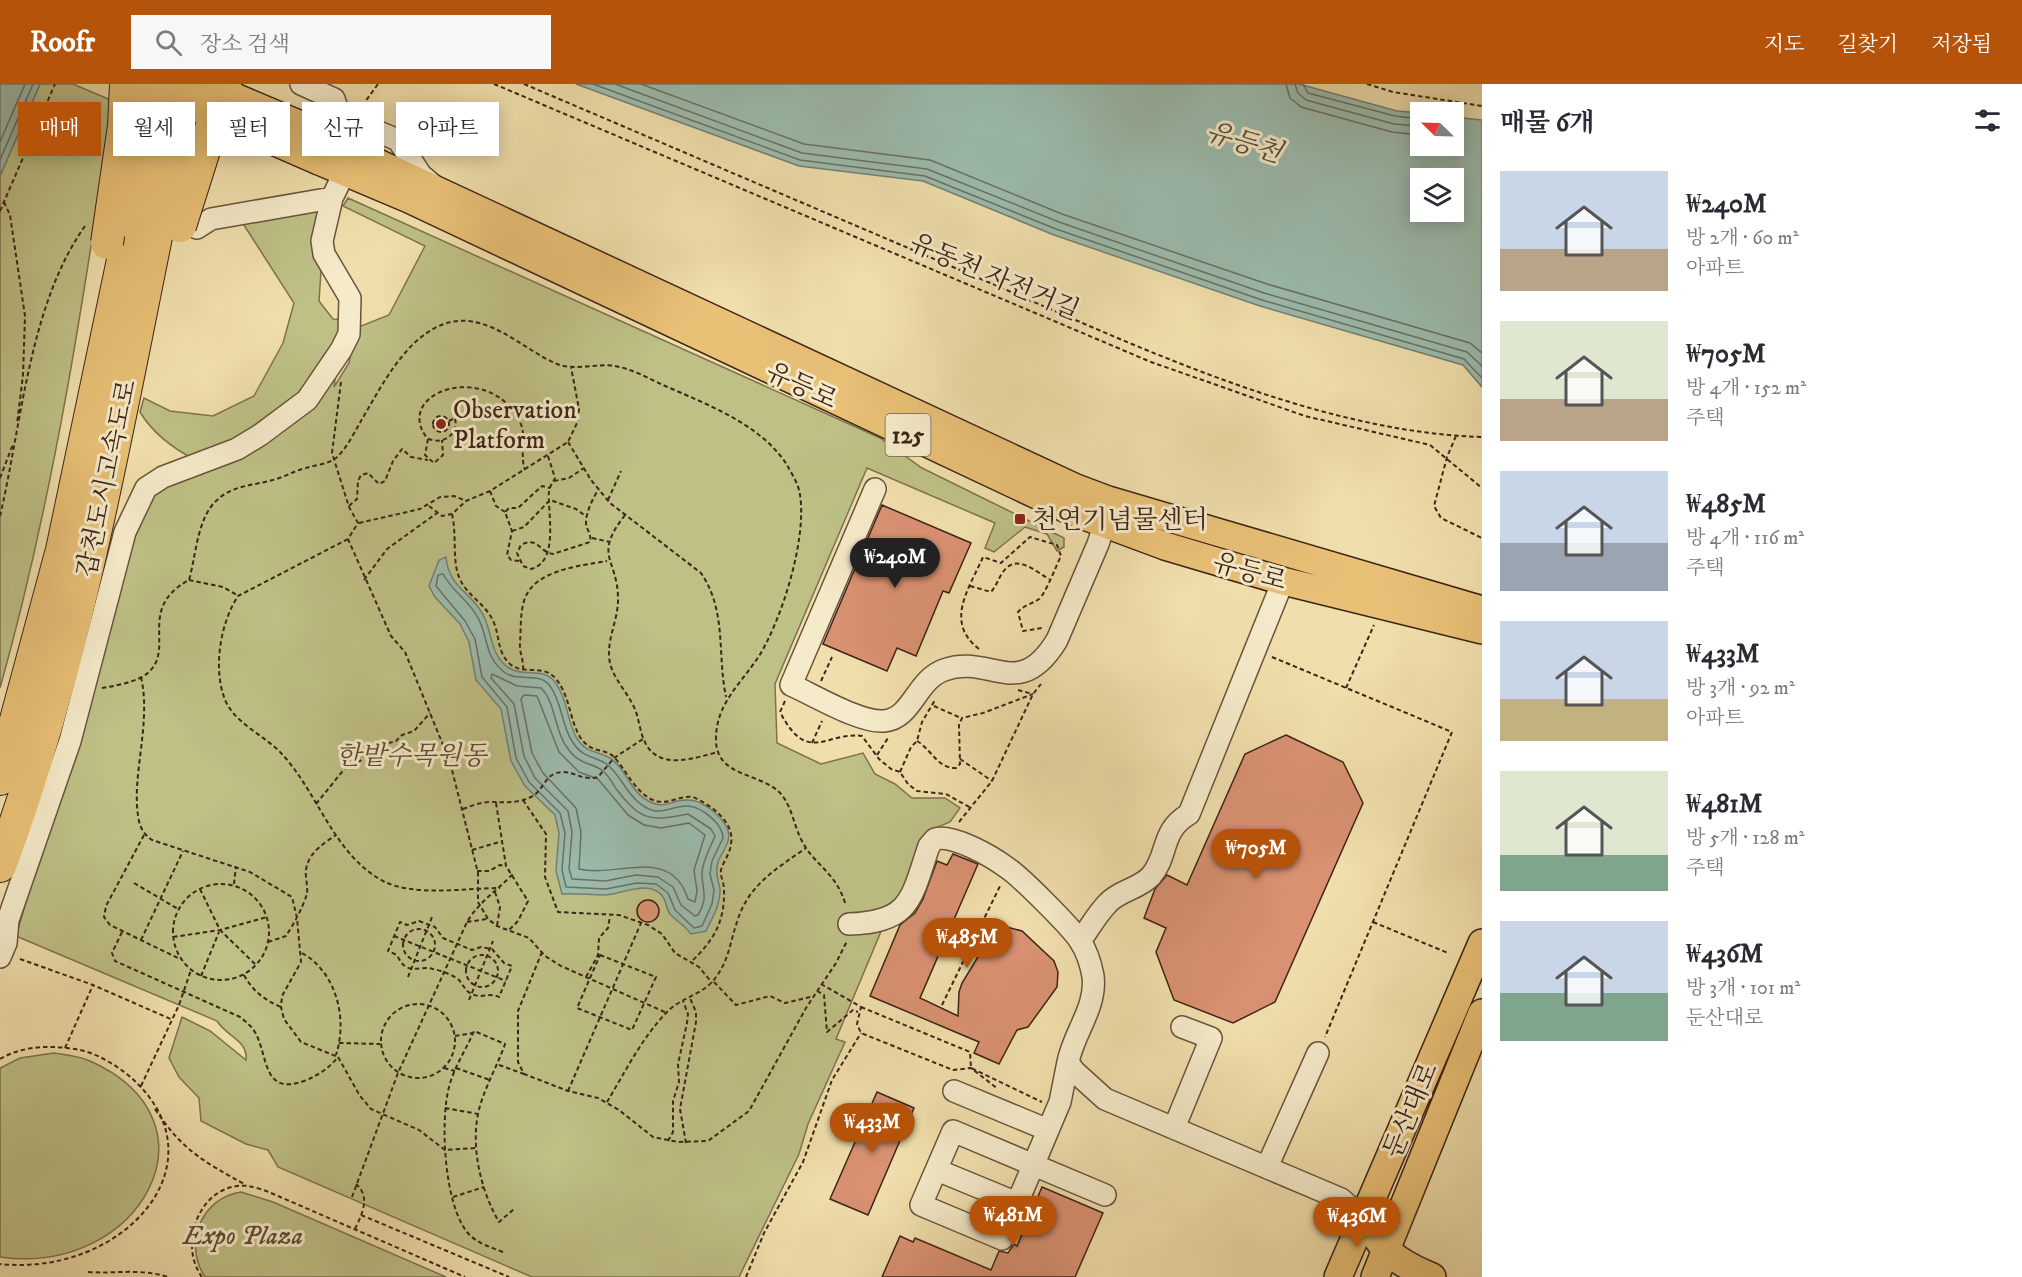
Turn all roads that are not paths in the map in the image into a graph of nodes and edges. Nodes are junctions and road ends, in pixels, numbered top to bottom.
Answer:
1 (126, 84) edge
2 (142, 84) edge
3 (157, 84) edge
4 (186, 84) edge
5 (204, 84) edge
6 (225, 84) edge
7 (301, 84) edge
8 (302, 137) edge
9 (302, 141) edge
10 (335, 156) edge
11 (353, 167) junction
12 (425, 183) junction
13 (332, 198) junction
14 (167, 224) junction
15 (85, 434) junction
16 (875, 489) dead end
17 (1108, 512) junction
18 (1283, 581) junction
19 (1482, 610) edge
20 (1482, 630) edge
21 (0, 779) edge
22 (0, 866) edge
23 (849, 924) road end
24 (1080, 941) junction
25 (1482, 943) edge
26 (3, 950) edge
27 (1482, 1013) edge
28 (1182, 1027) dead end
29 (1318, 1053) road end
30 (1068, 1062) junction
31 (954, 1091) dead end
32 (1060, 1097) junction
33 (1105, 1099) junction
34 (1174, 1128) junction
35 (1048, 1130) junction
36 (1033, 1165) junction
37 (1267, 1167) junction
38 (936, 1170) junction
39 (1106, 1195) dead end
40 (1017, 1203) junction
41 (1363, 1218) junction
42 (1386, 1250) junction
43 (1338, 1277) edge
44 (1375, 1277) edge
45 (1432, 1277) edge

1 - 15 highway, bridge
2 - 9 main road, 유등로, bridge
3 - 14 highway, 갑천도시고속도로, bridge
4 - 14 highway, 갑천도시고속도로, bridge
5 - 8 main road, 유등로, bridge
6 - 14 highway, bridge
7 - 12 lane
10 - 11 main road, 유등로
11 - 12 main road, 유등로
11 - 13 lane
11 - 17 main road, 유등로 / 125
12 - 17 main road, 유등로 / 125
13 - 14 lane
13 - 26 lane
14 - 15 highway, 갑천도시고속도로
14 - 22 highway, 갑천도시고속도로
15 - 21 highway, 갑천도시고속도로
16 - 17 lane
17 - 18 main road, 유등로 / 125
17 - 19 main road, 유등로 / 125
18 - 20 main road, 유등로 / 125
18 - 24 lane
23 - 24 lane
24 - 30 lane
25 - 41 main road, 둔산대로
27 - 42 main road, 둔산대로
28 - 34 lane
29 - 37 lane
30 - 32 lane
30 - 33 lane
31 - 35 lane
32 - 33 lane
32 - 35 lane
33 - 34 lane
34 - 37 lane
35 - 36 lane
36 - 38 lane
36 - 39 lane
36 - 40 lane
37 - 41 lane
38 - 40 lane
38 - 40 lane
41 - 42 main road
41 - 43 main road, 둔산대로
42 - 44 main road, 둔산대로
42 - 45 main road

